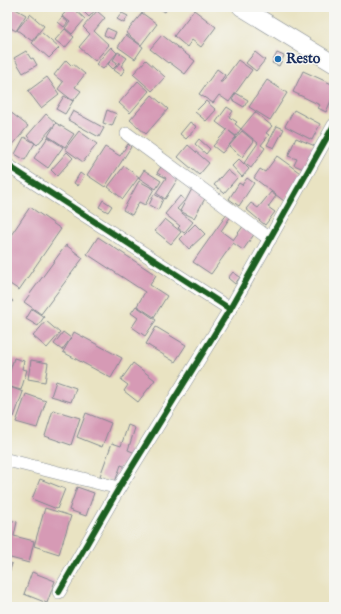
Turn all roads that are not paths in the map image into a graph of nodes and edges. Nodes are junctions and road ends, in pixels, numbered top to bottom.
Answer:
1 (241, 7) edge
2 (334, 64) edge
3 (334, 125) edge
4 (127, 134) dead end
5 (7, 165) edge
6 (270, 239) junction
7 (230, 309) junction
8 (7, 460) edge
9 (119, 488) junction
10 (59, 592) dead end

1 - 2 main road
3 - 6 street
4 - 6 street
5 - 7 street
6 - 7 street
7 - 9 street
8 - 9 street
9 - 10 street

